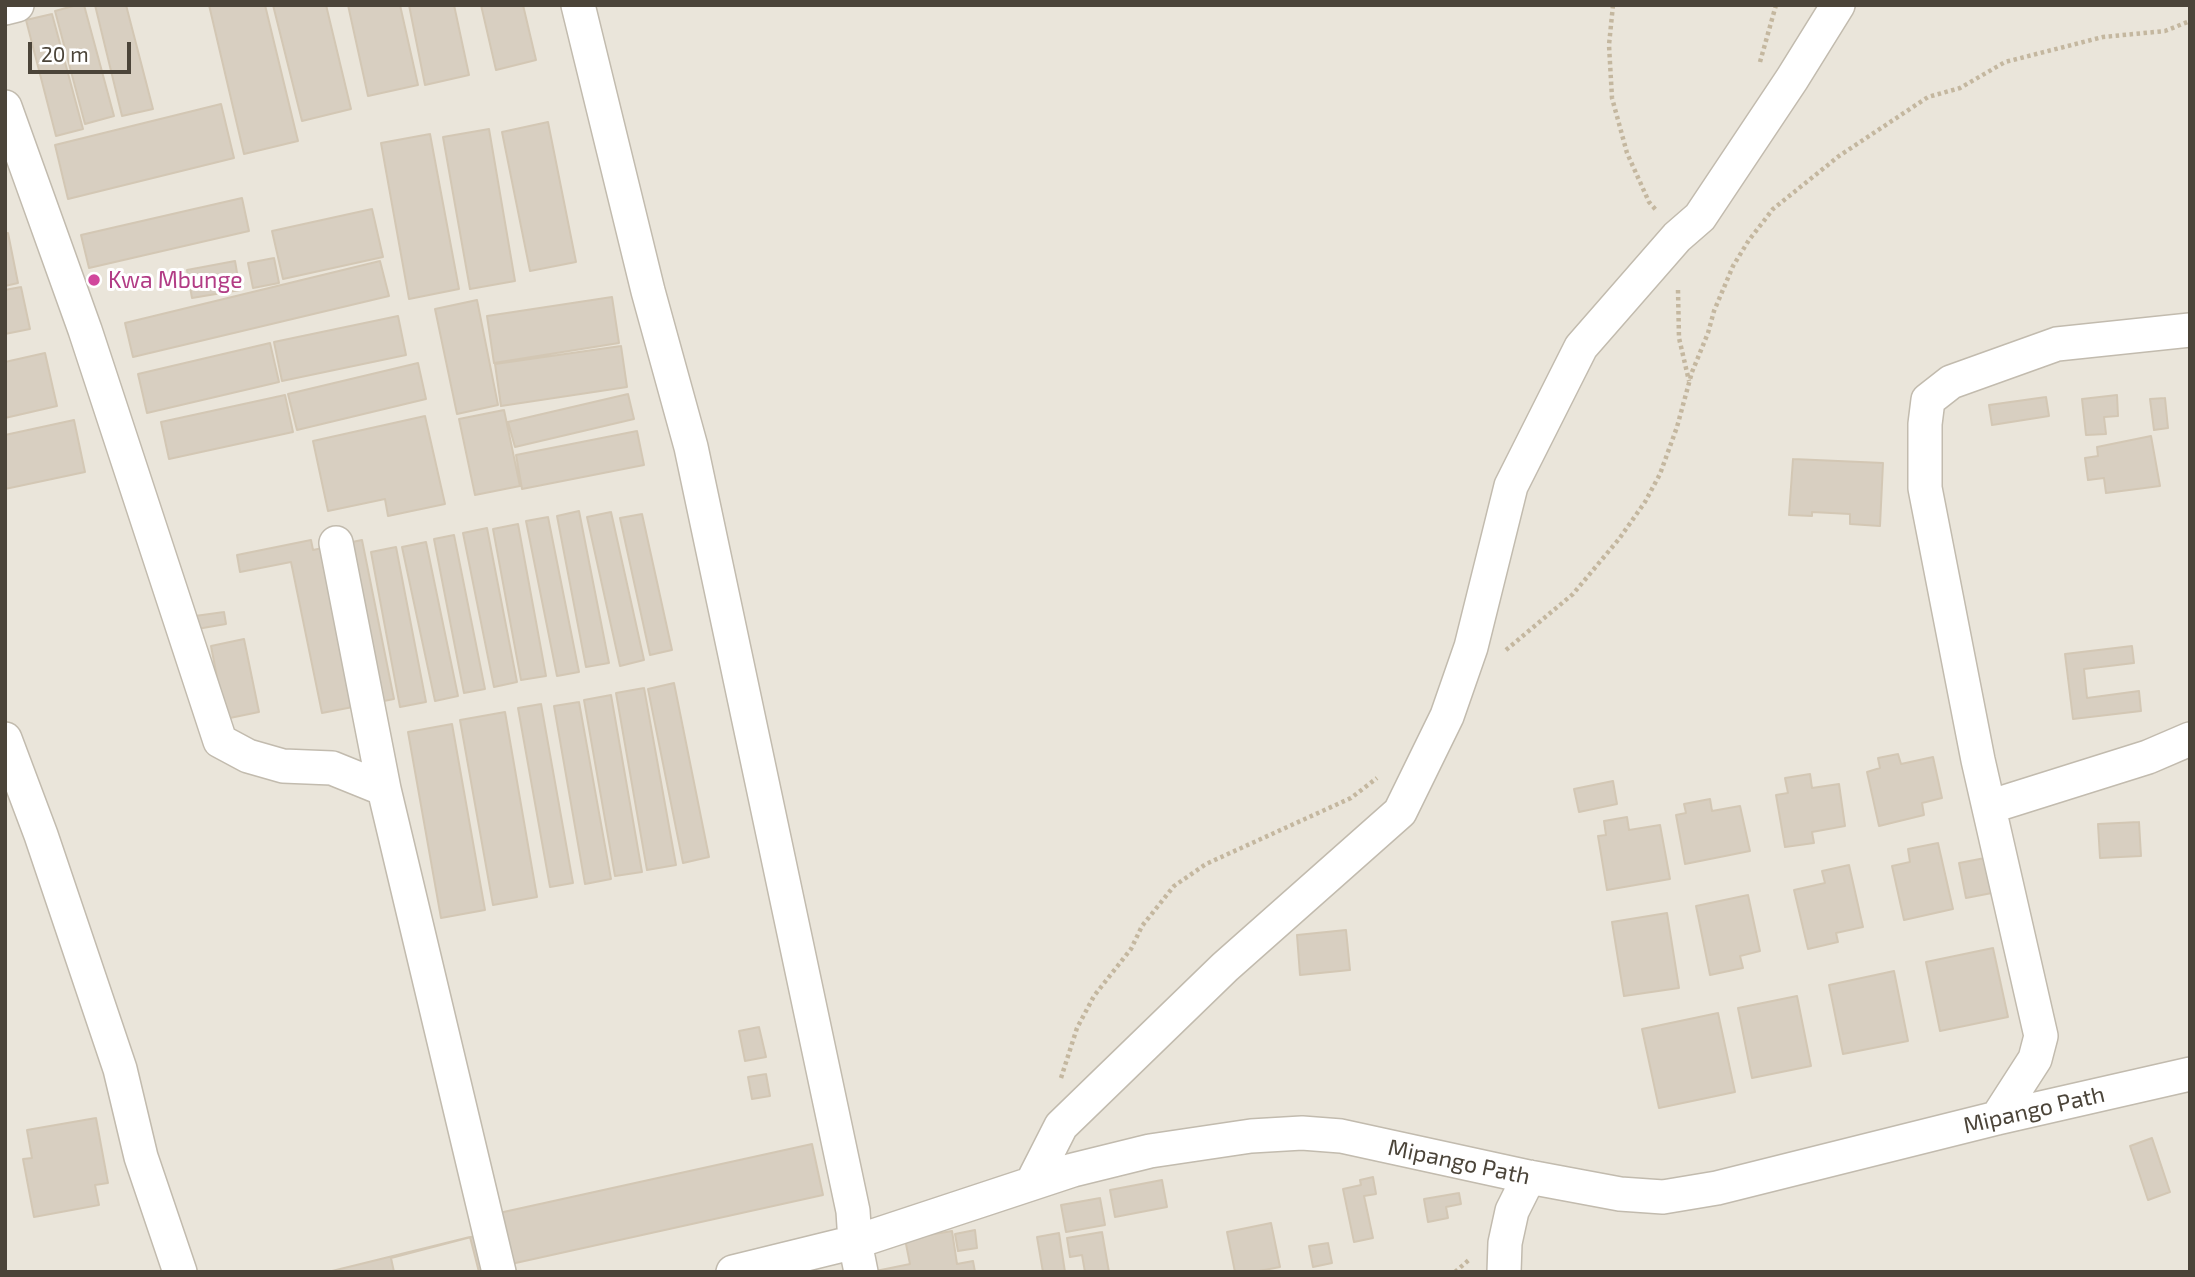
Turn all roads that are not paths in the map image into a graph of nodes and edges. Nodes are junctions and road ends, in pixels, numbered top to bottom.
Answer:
1 (17, 5) edge
2 (578, 5) edge
3 (1838, 5) edge
4 (5, 8) edge
5 (5, 107) edge
6 (2190, 330) edge
7 (336, 543) dead end
8 (5, 739) edge
9 (2190, 739) edge
10 (384, 789) junction
11 (1989, 807) junction
12 (2190, 1074) edge
13 (1997, 1118) junction
14 (1529, 1177) junction
15 (1032, 1183) junction
16 (858, 1257) edge
17 (180, 1272) edge
18 (499, 1272) edge
19 (733, 1272) edge
20 (1504, 1272) edge

1 - 4 street
2 - 16 street
3 - 15 street
5 - 10 street
6 - 11 street
7 - 10 street
8 - 17 street
9 - 11 street
10 - 18 street
11 - 13 street
12 - 13 street, Mipango Path
13 - 14 street, Mipango Path
14 - 15 street, Mipango Path
14 - 20 street
15 - 16 street, Mipango Path
16 - 19 street, Mipango Path

